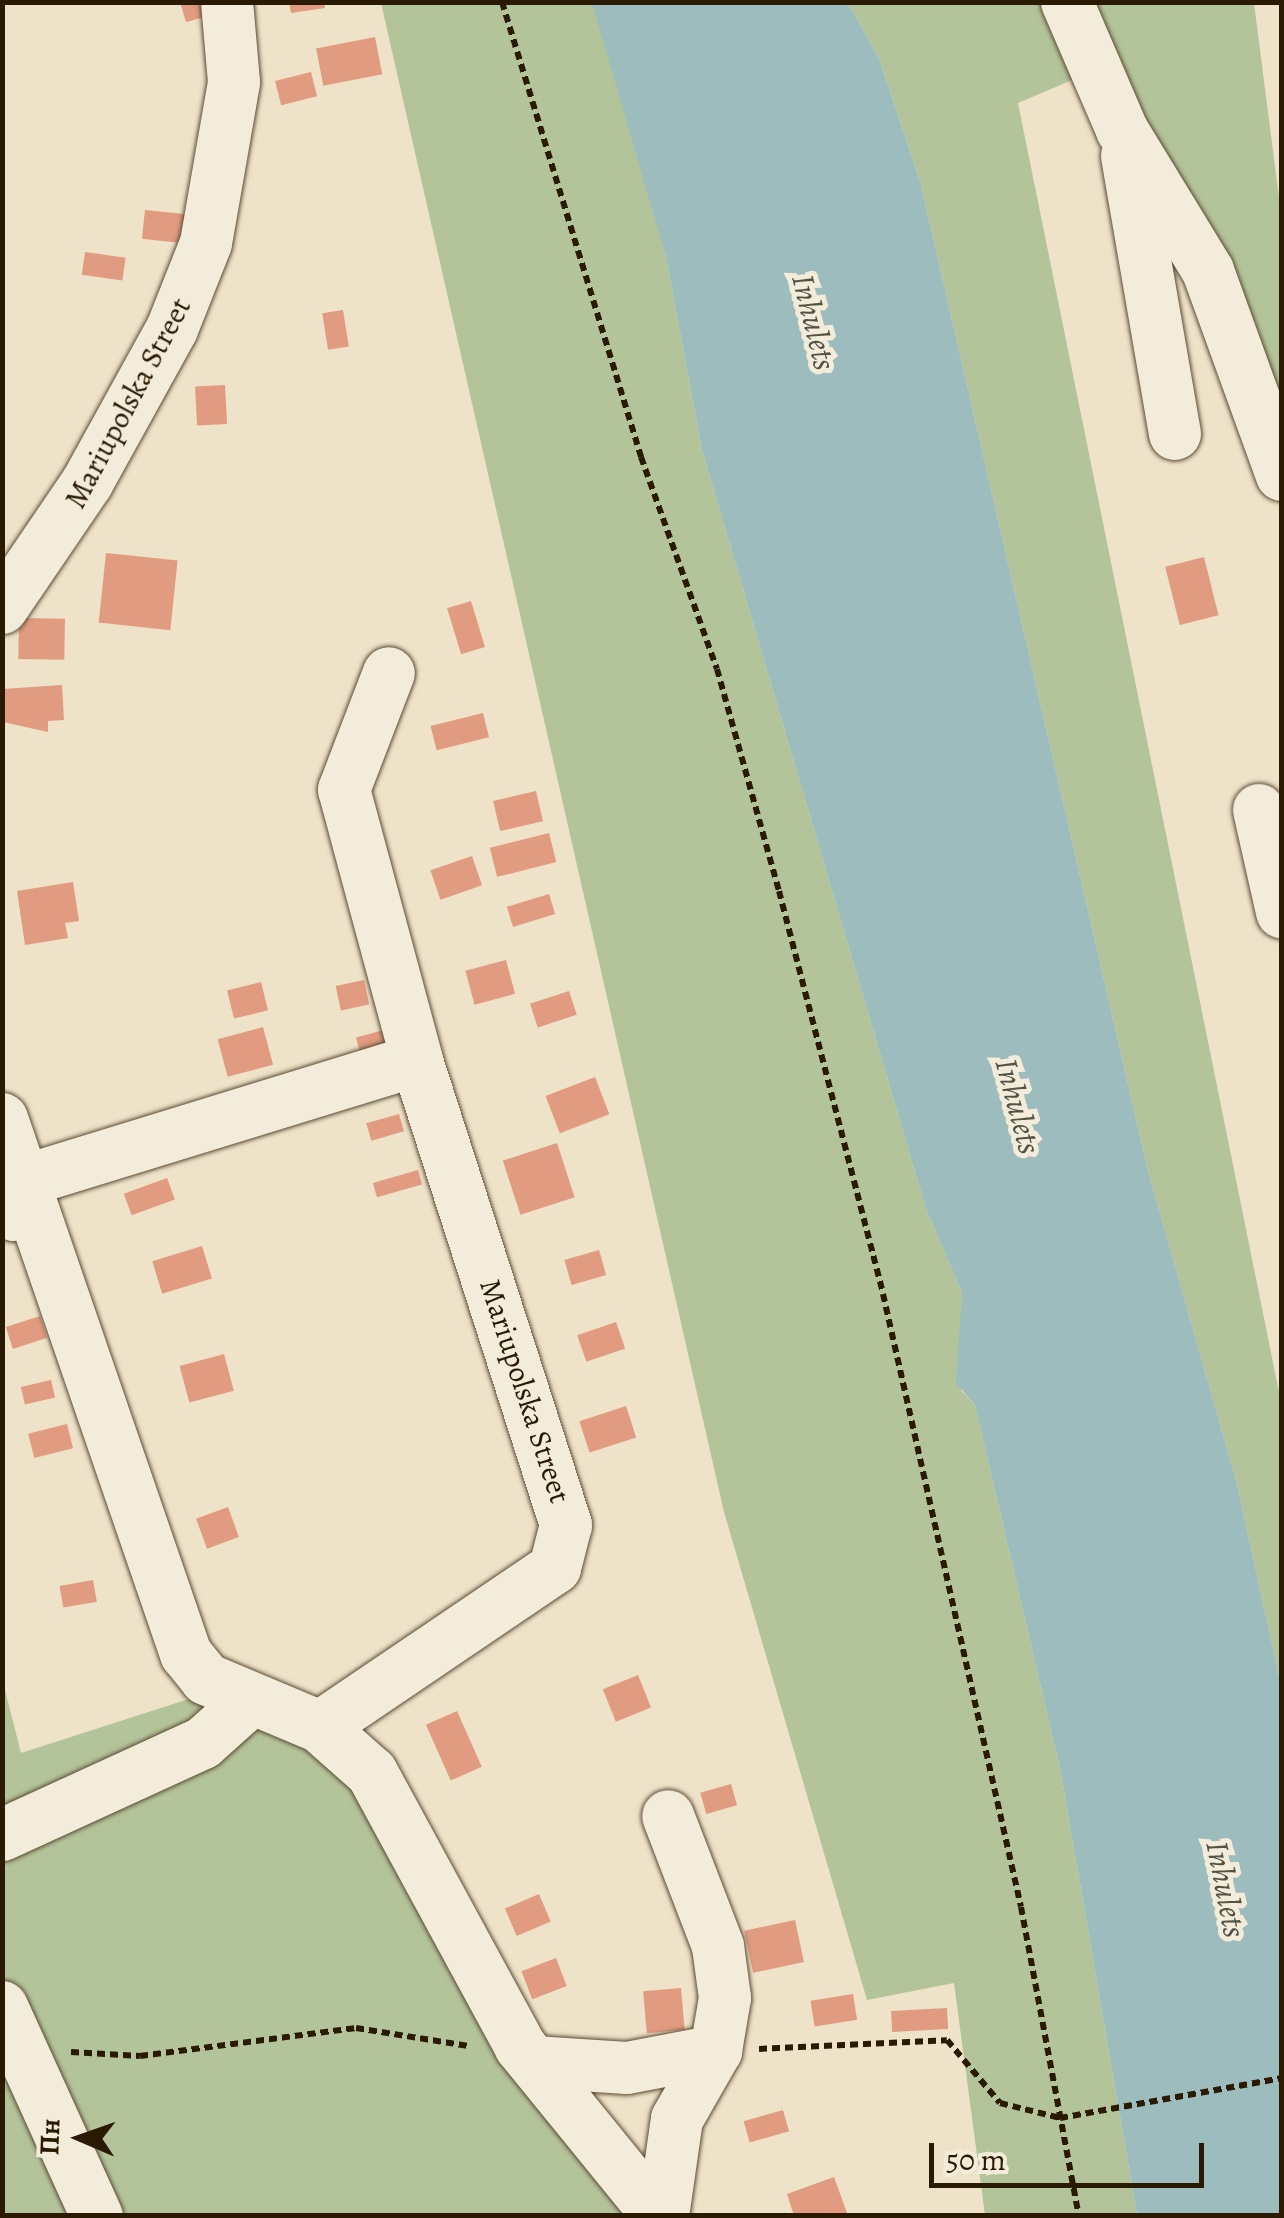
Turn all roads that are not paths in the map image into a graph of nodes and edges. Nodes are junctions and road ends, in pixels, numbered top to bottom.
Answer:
1 (227, 2) edge
2 (1067, 2) edge
3 (1122, 130) junction
4 (1175, 434) dead end
5 (1282, 475) edge
6 (2, 608) edge
7 (389, 673) dead end
8 (1259, 810) dead end
9 (1282, 912) edge
10 (417, 1060) junction
11 (2, 1118) edge
12 (12, 1203) edge
13 (251, 1700) junction
14 (320, 1727) junction
15 (668, 1816) dead end
16 (2, 1835) edge
17 (7, 2016) edge
18 (716, 2051) junction
19 (534, 2062) junction
20 (97, 2216) edge
21 (661, 2216) edge

1 - 6 street, Mariupolska Street
2 - 3 street
3 - 4 street
3 - 5 street
7 - 10 street, Mariupolska Street
8 - 9 street
10 - 12 street
10 - 14 street, Mariupolska Street
11 - 12 street
12 - 13 street
13 - 14 street
13 - 16 street
14 - 19 street
15 - 18 street
17 - 20 street
18 - 19 street
18 - 21 street
19 - 21 street

